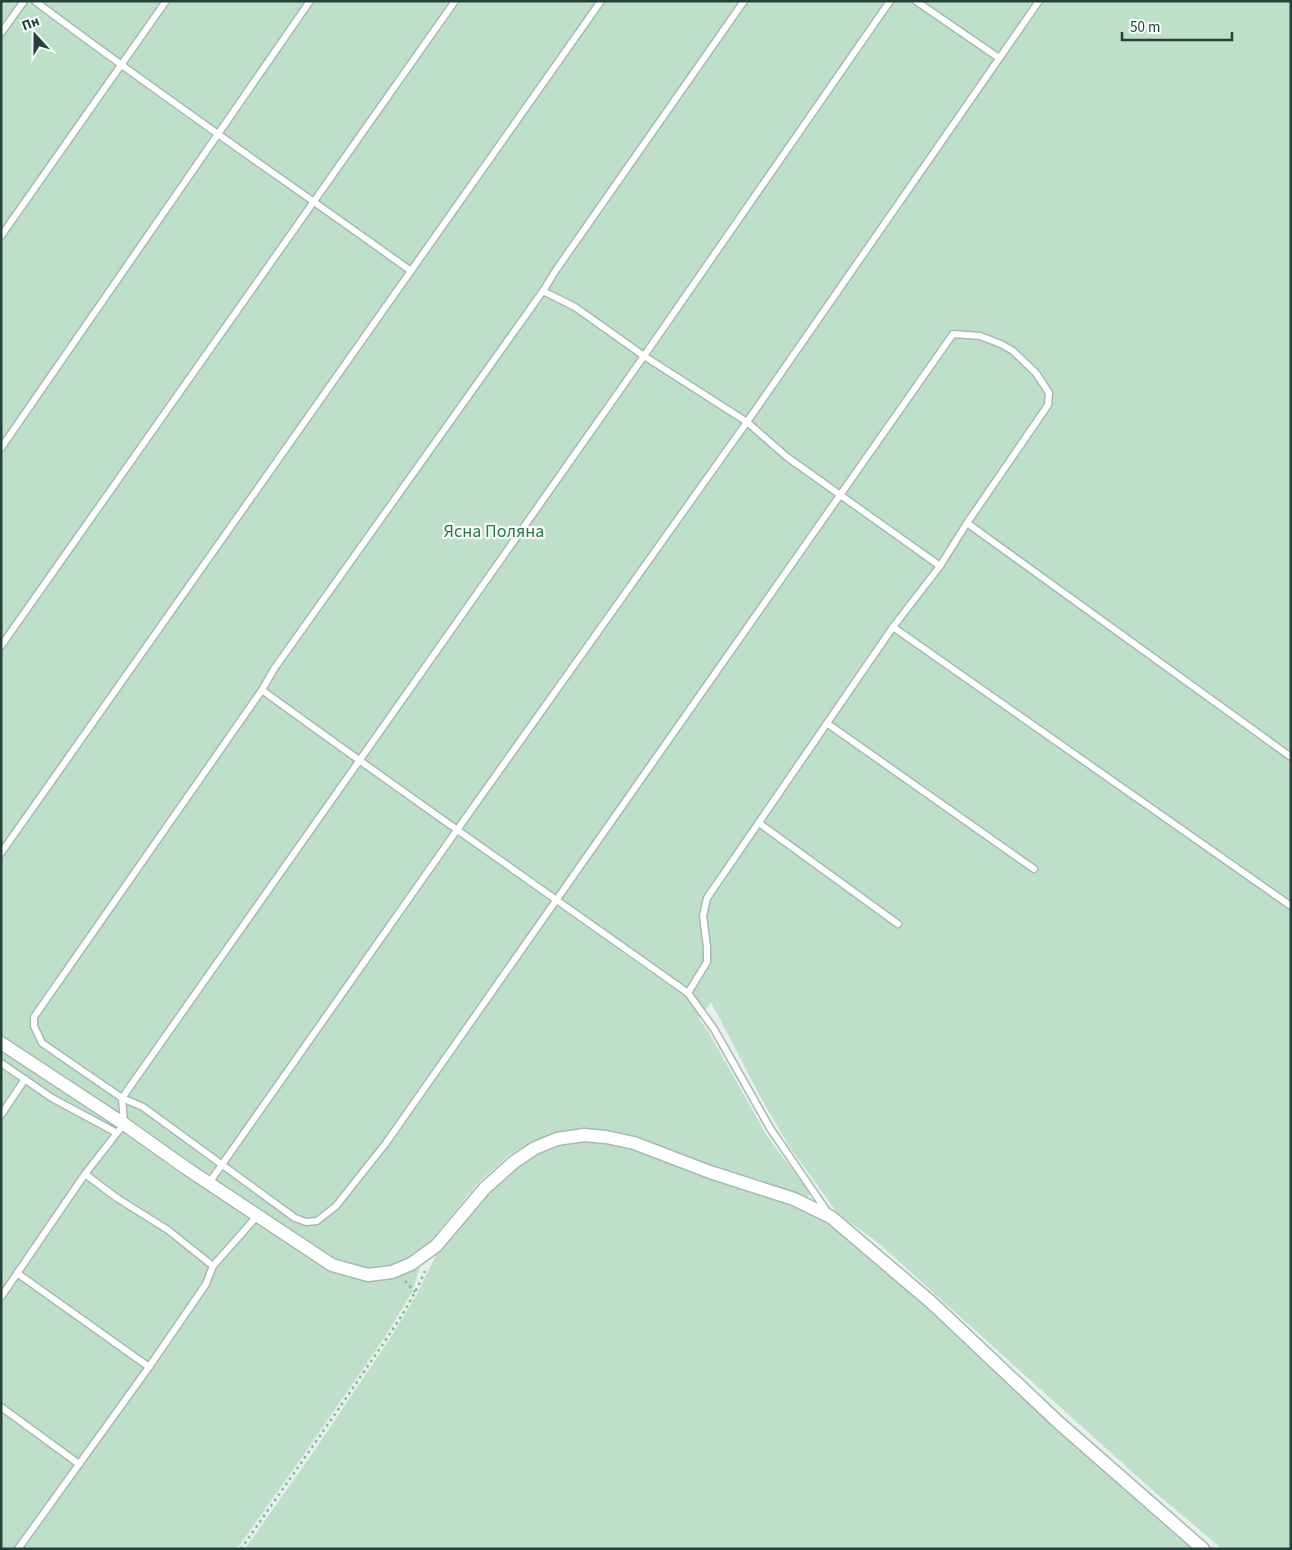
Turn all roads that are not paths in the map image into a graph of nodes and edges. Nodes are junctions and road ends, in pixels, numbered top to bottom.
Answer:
1 (24, 1) edge
2 (35, 1) edge
3 (166, 1) edge
4 (310, 1) edge
5 (455, 1) edge
6 (601, 1) edge
7 (744, 1) edge
8 (890, 1) edge
9 (916, 1) edge
10 (1039, 1) edge
11 (1, 33) edge
12 (999, 58) junction
13 (121, 66) junction
14 (218, 133) junction
15 (314, 201) junction
16 (1, 236) edge
17 (411, 271) junction
18 (543, 291) junction
19 (644, 356) junction
20 (747, 422) junction
21 (1, 448) edge
22 (840, 496) junction
23 (967, 524) junction
24 (940, 566) junction
25 (894, 627) junction
26 (1, 646) edge
27 (262, 690) junction
28 (828, 724) junction
29 (1291, 757) edge
30 (358, 760) junction
31 (759, 823) junction
32 (457, 830) junction
33 (1, 853) edge
34 (1034, 869) dead end
35 (557, 899) junction
36 (1291, 906) edge
37 (898, 924) dead end
38 (688, 993) junction
39 (1, 1043) edge
40 (1, 1063) edge
41 (25, 1079) junction
42 (122, 1098) junction
43 (1, 1114) edge
44 (120, 1128) junction
45 (222, 1164) junction
46 (86, 1174) junction
47 (209, 1183) junction
48 (257, 1216) junction
49 (831, 1217) junction
50 (213, 1266) junction
51 (18, 1273) junction
52 (1, 1297) edge
53 (149, 1367) junction
54 (1, 1407) edge
55 (79, 1464) junction
56 (18, 1549) edge
57 (1203, 1549) edge

1 - 11 lane
2 - 13 lane
3 - 13 lane
4 - 14 lane
5 - 15 lane
6 - 17 lane
7 - 18 lane
8 - 19 lane
9 - 12 lane
10 - 12 lane
12 - 20 lane
13 - 14 lane
13 - 16 lane
14 - 15 lane
14 - 21 lane
15 - 17 lane
15 - 26 lane
17 - 33 lane
18 - 19 lane
18 - 27 lane
19 - 20 lane
19 - 30 lane
20 - 22 lane
20 - 32 lane
22 - 23 lane
22 - 24 lane
22 - 35 lane
23 - 24 lane
23 - 29 lane
24 - 25 lane
25 - 28 lane
25 - 36 lane
27 - 30 lane
27 - 42 lane
28 - 31 lane
28 - 34 lane
30 - 32 lane
30 - 42 lane
31 - 37 lane
31 - 38 lane
32 - 35 lane
32 - 45 lane
35 - 38 lane
35 - 45 lane
38 - 49 lane
39 - 44 street
40 - 41 lane
41 - 43 lane
41 - 44 lane
42 - 44 lane
42 - 45 lane
44 - 46 lane
44 - 47 street
45 - 47 lane
46 - 50 lane
46 - 51 lane
47 - 48 street
48 - 49 street
48 - 50 lane
49 - 57 street
50 - 53 lane
51 - 52 lane
51 - 53 lane
53 - 55 lane
54 - 55 lane
55 - 56 lane

